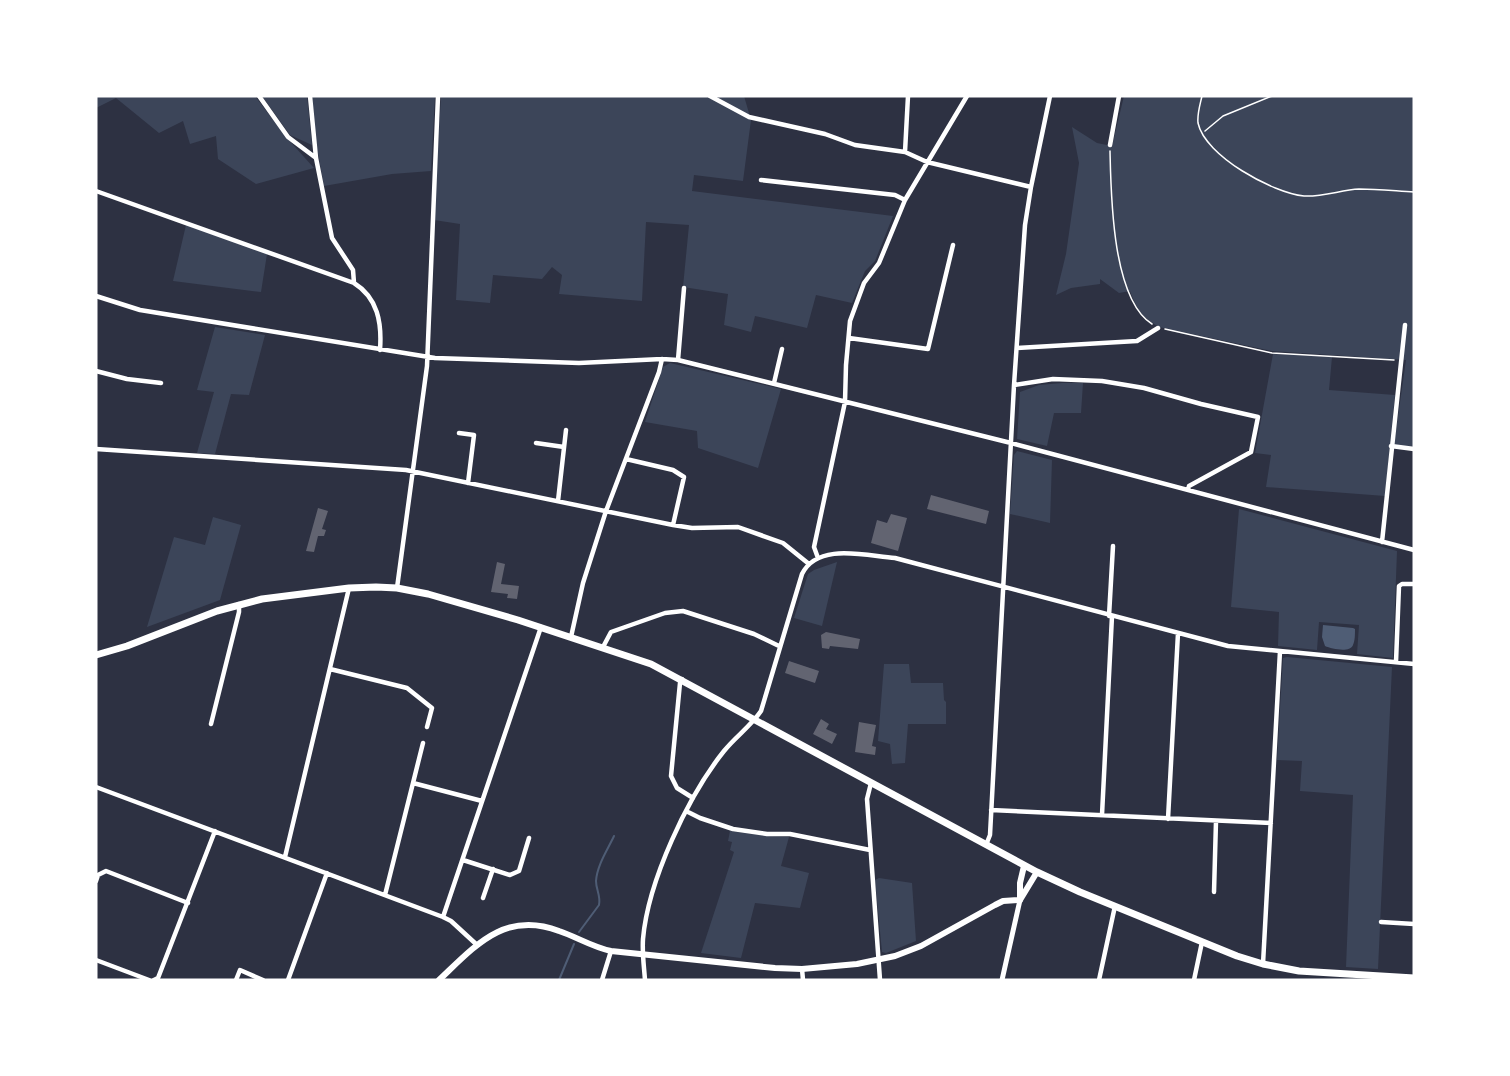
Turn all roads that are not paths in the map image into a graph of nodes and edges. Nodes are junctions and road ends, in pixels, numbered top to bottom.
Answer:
1 (259, 96) edge
2 (310, 96) edge
3 (438, 96) edge
4 (710, 96) edge
5 (908, 96) edge
6 (967, 96) edge
7 (1050, 96) edge
8 (1119, 96) edge
9 (1110, 145) road end
10 (905, 152) junction
11 (316, 158) junction
12 (927, 162) junction
13 (761, 180) dead end
14 (1030, 187) junction
15 (96, 191) edge
16 (905, 200) junction
17 (953, 245) dead end
18 (354, 283) junction
19 (684, 288) dead end
20 (96, 296) edge
21 (1405, 324) dead end
22 (1158, 328) road end
23 (849, 338) junction
24 (783, 348) dead end
25 (1017, 348) junction
26 (380, 350) junction
27 (426, 357) junction
28 (662, 359) junction
29 (678, 360) junction
30 (96, 371) edge
31 (161, 383) dead end
32 (774, 383) junction
33 (1014, 385) junction
34 (845, 402) junction
35 (566, 430) dead end
36 (459, 433) dead end
37 (536, 443) dead end
38 (1011, 443) junction
39 (1391, 446) junction
40 (564, 447) junction
41 (96, 449) edge
42 (1414, 449) edge
43 (626, 459) junction
44 (413, 471) junction
45 (468, 483) junction
46 (1188, 490) junction
47 (558, 501) junction
48 (606, 511) junction
49 (673, 525) junction
50 (1382, 542) junction
51 (1113, 546) dead end
52 (1414, 550) edge
53 (818, 558) junction
54 (809, 564) junction
55 (1414, 584) edge
56 (1005, 587) junction
57 (350, 588) junction
58 (397, 588) junction
59 (239, 604) junction
60 (1111, 616) junction
61 (541, 627) junction
62 (1178, 633) junction
63 (571, 637) junction
64 (779, 646) junction
65 (603, 647) junction
66 (1280, 651) junction
67 (96, 655) edge
68 (1396, 662) junction
69 (1414, 664) edge
70 (330, 669) junction
71 (682, 679) junction
72 (755, 719) junction
73 (211, 724) dead end
74 (427, 727) dead end
75 (423, 743) dead end
76 (413, 783) junction
77 (871, 783) junction
78 (96, 787) edge
79 (693, 798) junction
80 (482, 801) junction
81 (991, 810) junction
82 (686, 811) junction
83 (1102, 815) junction
84 (1168, 819) junction
85 (1216, 821) junction
86 (1271, 824) junction
87 (215, 831) junction
88 (529, 838) dead end
89 (986, 845) junction
90 (870, 850) junction
91 (285, 857) junction
92 (463, 860) junction
93 (1024, 866) junction
94 (493, 869) junction
95 (1037, 872) junction
96 (327, 873) junction
97 (96, 881) edge
98 (1214, 892) dead end
99 (385, 895) junction
100 (483, 898) dead end
101 (1020, 900) junction
102 (188, 903) junction
103 (1115, 906) junction
104 (443, 917) junction
105 (1381, 922) dead end
106 (1414, 924) edge
107 (1202, 942) junction
108 (476, 945) junction
109 (611, 951) junction
110 (643, 954) junction
111 (96, 960) edge
112 (879, 960) junction
113 (1263, 964) junction
114 (802, 969) junction
115 (1299, 975) edge
116 (1359, 977) edge
117 (1414, 978) edge
118 (148, 980) edge
119 (154, 980) edge
120 (236, 980) edge
121 (263, 980) edge
122 (288, 980) edge
123 (439, 980) edge
124 (602, 980) edge
125 (645, 980) edge
126 (803, 980) edge
127 (880, 980) edge
128 (1002, 980) edge
129 (1099, 980) edge
130 (1194, 980) edge

1 - 11 street
2 - 11 street
3 - 27 street
4 - 10 street
5 - 10 street
6 - 12 street
7 - 14 street
8 - 9 street
10 - 12 street
11 - 18 street
12 - 14 street
12 - 16 street
13 - 16 street
14 - 25 street
15 - 18 street
16 - 23 street
17 - 23 street
18 - 26 street
19 - 29 street
20 - 26 street
21 - 39 street
22 - 25 street
23 - 34 street
24 - 32 street
25 - 33 street
26 - 27 street
27 - 28 street
27 - 44 street
28 - 29 street
28 - 43 street
29 - 32 street
30 - 31 street
32 - 34 street
33 - 38 street
33 - 46 street
34 - 38 street
34 - 53 street
35 - 40 street
36 - 45 street
37 - 40 street
38 - 46 street
38 - 56 street
39 - 42 street
39 - 50 street
40 - 47 street
41 - 44 street
43 - 48 street
43 - 49 street
44 - 45 street
44 - 58 street
45 - 47 street
46 - 50 street
47 - 48 street
48 - 49 street
48 - 63 street
49 - 54 street
50 - 52 street
51 - 60 street
53 - 54 street
53 - 56 street
54 - 64 street
55 - 68 street
56 - 60 street
56 - 81 street
57 - 58 main road
57 - 59 main road
57 - 70 street
58 - 61 main road
59 - 67 main road
59 - 73 street
60 - 62 street
60 - 83 street
61 - 63 main road
61 - 80 street
62 - 66 street
62 - 84 street
63 - 65 main road
64 - 65 street
64 - 72 street
65 - 71 main road
66 - 68 street
66 - 86 street
68 - 69 street
70 - 74 street
70 - 91 street
71 - 72 main road
71 - 79 street
72 - 77 main road
72 - 79 street
75 - 76 street
76 - 80 street
76 - 99 street
77 - 89 main road
77 - 90 street
78 - 87 street
79 - 82 street
80 - 92 street
81 - 83 street
81 - 89 street
82 - 90 street
82 - 110 street
83 - 84 street
84 - 85 street
85 - 86 street
85 - 98 street
86 - 113 street
87 - 91 street
87 - 102 street
88 - 94 street
89 - 93 main road
90 - 112 street
91 - 96 street
92 - 94 street
92 - 104 street
93 - 95 main road
93 - 101 main road
94 - 100 street
95 - 101 main road
95 - 103 main road
96 - 99 street
96 - 122 street
97 - 102 street
99 - 104 street
101 - 112 main road
101 - 128 street
102 - 119 street
103 - 107 main road
103 - 129 street
104 - 108 street
105 - 106 street
107 - 113 main road
107 - 130 street
108 - 109 main road
108 - 123 main road
109 - 110 main road
109 - 124 street
110 - 114 main road
110 - 125 street
111 - 118 street
112 - 114 main road
112 - 127 street
113 - 115 main road
114 - 126 street
115 - 116 main road
116 - 117 main road
120 - 121 street

